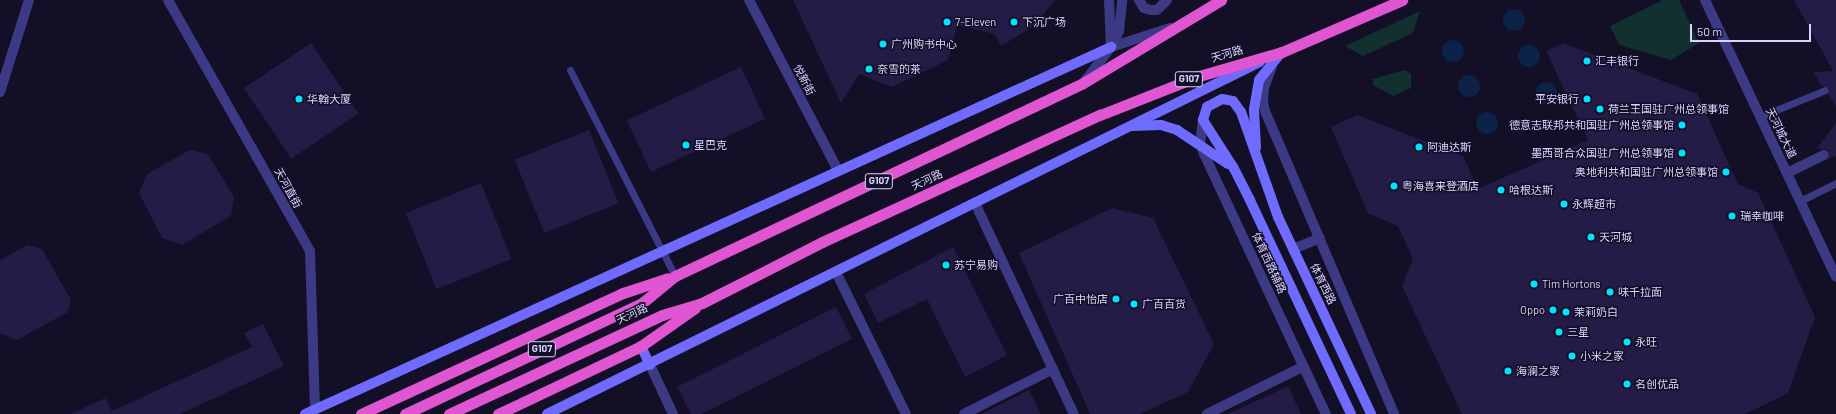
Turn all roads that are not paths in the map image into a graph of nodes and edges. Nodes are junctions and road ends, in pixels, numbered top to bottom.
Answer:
1 (29, 0) edge
2 (168, 0) edge
3 (749, 0) edge
4 (1109, 0) edge
5 (1122, 0) edge
6 (1139, 0) edge
7 (1167, 0) edge
8 (1221, 0) edge
9 (1402, 0) edge
10 (1705, 0) edge
11 (1186, 22) junction
12 (1111, 47) junction
13 (1282, 52) junction
14 (570, 70) dead end
15 (1083, 83) junction
16 (1825, 90) dead end
17 (0, 92) edge
18 (1760, 117) junction
19 (1203, 120) junction
20 (1130, 126) junction
21 (1200, 143) junction
22 (1824, 155) dead end
23 (1257, 162) junction
24 (1233, 167) junction
25 (838, 170) junction
26 (1787, 173) junction
27 (1836, 183) edge
28 (1800, 202) junction
29 (975, 203) junction
30 (1320, 238) junction
31 (1293, 248) junction
32 (663, 252) junction
33 (836, 272) junction
34 (675, 276) junction
35 (1836, 277) edge
36 (702, 303) junction
37 (642, 346) junction
38 (650, 365) junction
39 (1304, 366) junction
40 (1053, 369) junction
41 (315, 409) junction
42 (967, 413) edge
43 (305, 414) edge
44 (361, 414) edge
45 (405, 414) edge
46 (449, 414) edge
47 (498, 414) edge
48 (547, 414) edge
49 (673, 414) edge
50 (906, 414) edge
51 (1074, 414) edge
52 (1207, 414) edge
53 (1326, 414) edge
54 (1351, 414) edge
55 (1371, 414) edge
56 (1394, 414) edge

1 - 17 street
2 - 41 street, 天河直街
3 - 25 street, 悦新街
4 - 12 street
5 - 12 street
6 - 7 street
8 - 11 highway, 天河路 / G107
9 - 13 highway, 天河路 / G107
10 - 18 street, 天河城大道
11 - 12 street
11 - 15 highway, 天河路 / G107
12 - 15 street
12 - 25 main road
13 - 20 main road
13 - 23 main road
13 - 30 street
13 - 36 highway, 天河路 / G107
14 - 32 lane
15 - 34 highway, 天河路 / G107
16 - 18 lane
18 - 26 street, 天河城大道
19 - 21 street
19 - 23 main road, 体育西路
19 - 24 main road
20 - 21 main road
20 - 29 main road
21 - 24 main road
21 - 39 street, 体育西路辅路
22 - 26 street
23 - 31 main road, 体育西路
24 - 54 main road
25 - 32 main road
26 - 28 street, 天河城大道
27 - 28 lane
28 - 35 street, 天河城大道
29 - 33 main road
29 - 40 street
30 - 31 street
30 - 56 street
31 - 55 main road, 体育西路
32 - 34 lane
32 - 41 main road
33 - 38 main road
33 - 50 street
34 - 44 highway
34 - 45 highway, 天河路 / G107
36 - 37 highway
36 - 46 highway, 天河路 / G107
37 - 38 main road
37 - 47 highway
38 - 48 main road
38 - 49 street
39 - 52 street
39 - 53 street, 体育西路辅路
40 - 42 street
40 - 51 street
41 - 43 main road

